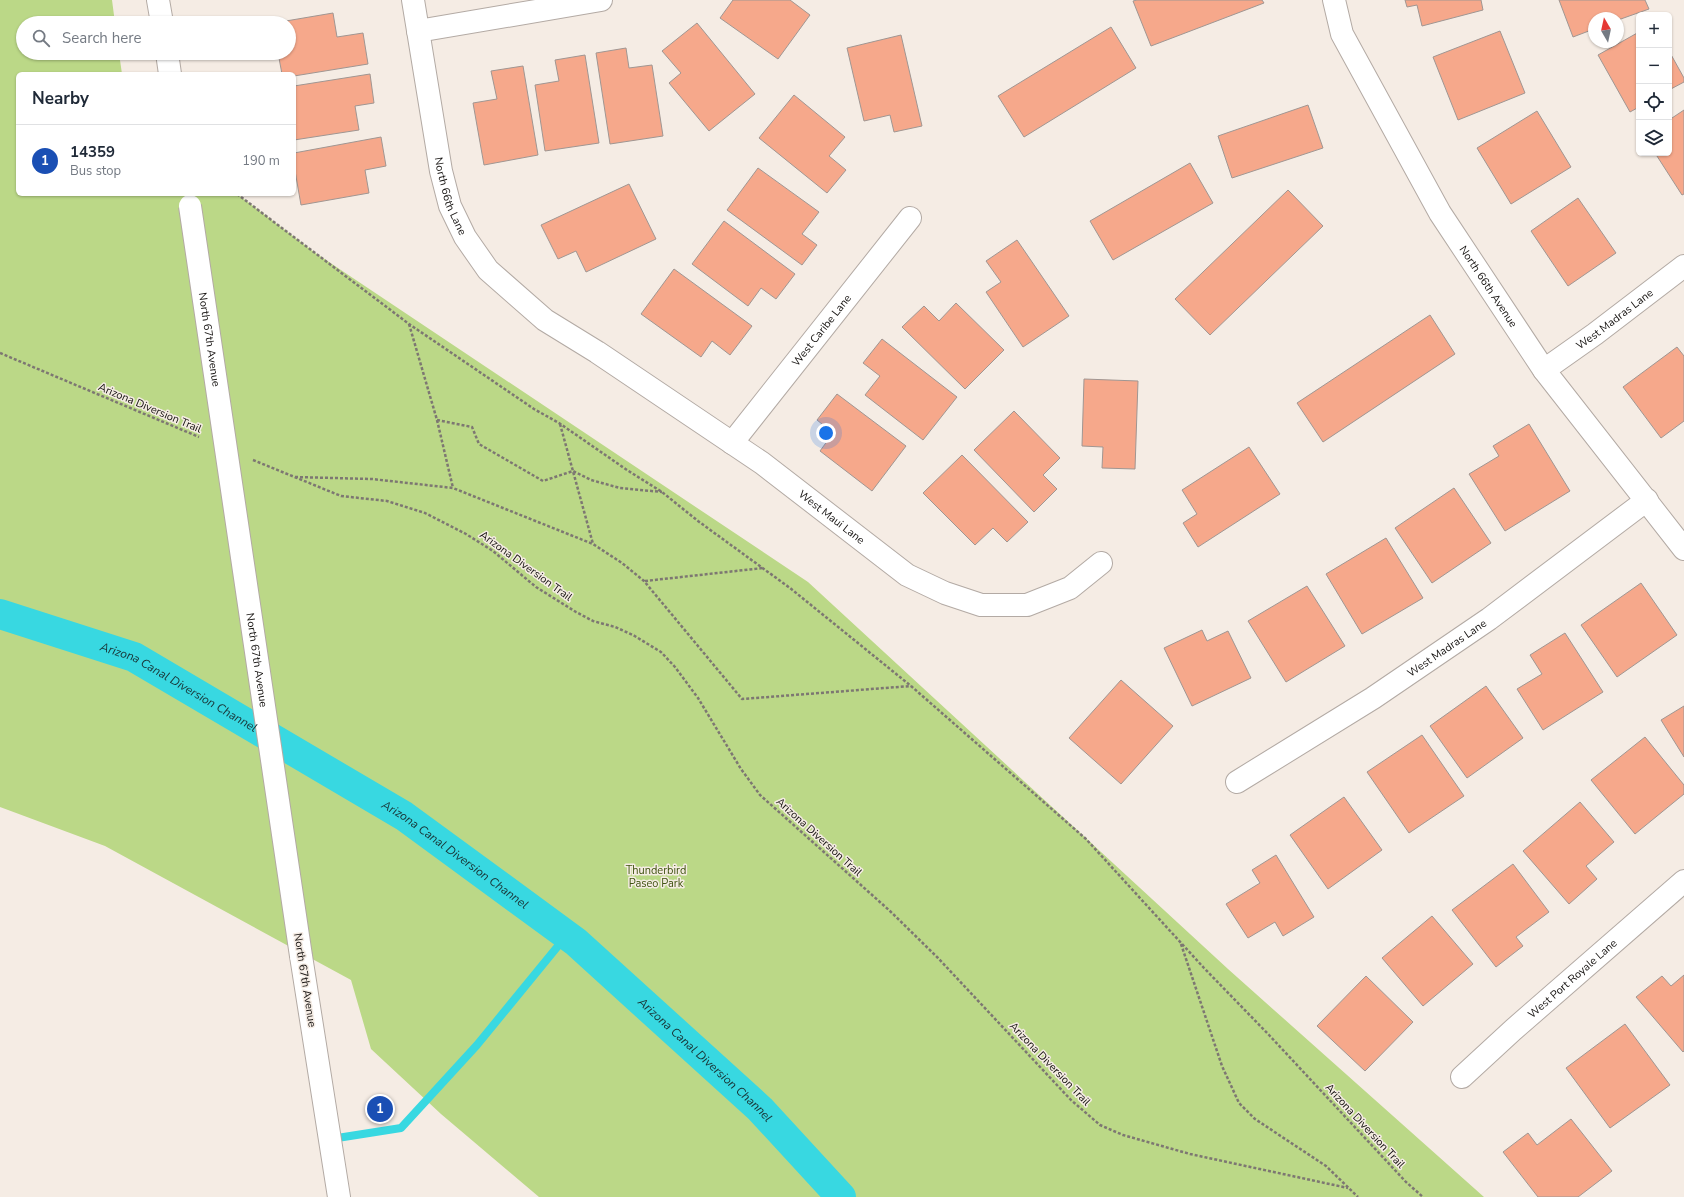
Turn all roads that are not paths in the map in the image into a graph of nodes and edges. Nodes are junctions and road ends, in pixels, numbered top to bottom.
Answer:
1 (158, 0) edge
2 (413, 0) edge
3 (601, 0) edge
4 (1334, 0) edge
5 (161, 16) edge
6 (418, 31) junction
7 (167, 60) edge
8 (170, 72) edge
9 (189, 200) edge
10 (910, 218) dead end
11 (1684, 266) edge
12 (579, 341) joint
13 (1544, 370) junction
14 (732, 443) junction
15 (1647, 500) junction
16 (1684, 549) edge
17 (1101, 563) dead end
18 (1237, 782) dead end
19 (1684, 881) edge
20 (1462, 1077) dead end
21 (339, 1197) edge

1 - 5 street
2 - 6 street, North 66th Lane
3 - 6 street
4 - 13 street, North 66th Avenue
6 - 12 street, North 66th Lane
7 - 8 street
9 - 21 street, North 67th Avenue, bridge
10 - 14 street, West Caribe Lane
11 - 13 street, West Madras Lane
12 - 14 street, West Maui Lane
13 - 15 street, North 66th Avenue
14 - 17 street, West Maui Lane
15 - 16 street, North 66th Avenue
15 - 18 street, West Madras Lane
19 - 20 street, West Port Royale Lane

